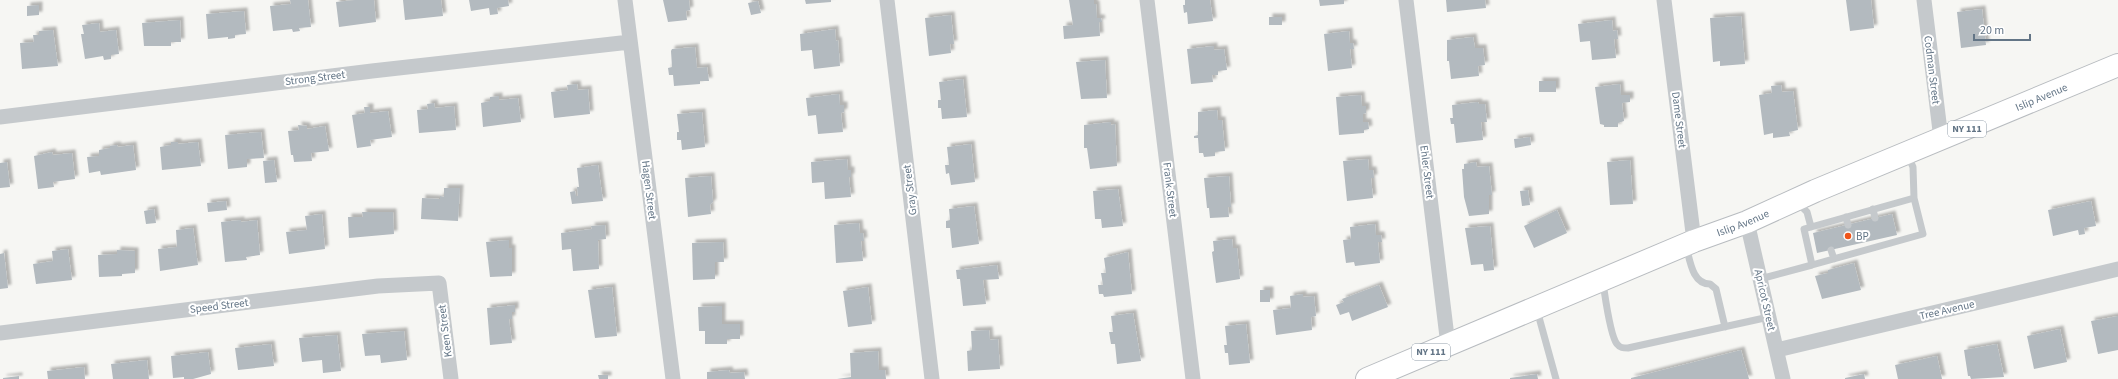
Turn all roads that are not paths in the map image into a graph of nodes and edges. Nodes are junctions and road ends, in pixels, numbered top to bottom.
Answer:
1 (625, 0) edge
2 (887, 0) edge
3 (1147, 0) edge
4 (1406, 0) edge
5 (1664, 0) edge
6 (1924, 0) edge
7 (630, 42) junction
8 (2118, 65) edge
9 (0, 117) edge
10 (1941, 139) junction
11 (1907, 153) junction
12 (1914, 198) junction
13 (1795, 200) junction
14 (1873, 209) junction
15 (1846, 217) junction
16 (1875, 218) dead end
17 (1747, 222) junction
18 (1848, 224) dead end
19 (1811, 227) junction
20 (1690, 242) junction
21 (1854, 245) dead end
22 (1831, 250) dead end
23 (1856, 252) junction
24 (1834, 259) junction
25 (1812, 265) junction
26 (2118, 269) edge
27 (1760, 279) junction
28 (1602, 280) junction
29 (439, 283) joint
30 (1537, 308) junction
31 (1769, 317) junction
32 (1725, 327) junction
33 (0, 333) edge
34 (1448, 345) junction
35 (1777, 350) junction
36 (451, 379) edge
37 (673, 379) edge
38 (932, 379) edge
39 (1193, 379) edge
40 (1366, 379) edge
41 (1556, 379) edge
42 (1783, 379) edge

1 - 7 street, Hagen Street
2 - 38 street, Gray Street
3 - 39 street, Frank Street
4 - 34 street, Ehler Street
5 - 20 street, Dame Street
6 - 10 street, Codman Street
7 - 9 street, Strong Street
7 - 37 street, Hagen Street
8 - 10 main road, Islip Avenue / NY 111
10 - 11 main road, Islip Avenue / NY 111
11 - 12 lane
11 - 13 main road, Islip Avenue / NY 111
12 - 14 lane
12 - 23 lane
13 - 17 main road, Islip Avenue / NY 111
13 - 19 lane
14 - 15 lane
14 - 16 lane
15 - 18 lane
15 - 19 lane
17 - 20 main road, Islip Avenue / NY 111
17 - 27 street, Apricot Street
19 - 25 lane
20 - 28 main road, Islip Avenue / NY 111
20 - 32 lane
21 - 23 lane
22 - 24 lane
23 - 24 lane
24 - 25 lane
25 - 27 lane
26 - 35 street, Tree Avenue
27 - 31 street, Apricot Street
28 - 30 main road, Islip Avenue / NY 111
28 - 32 lane
29 - 33 street, Speed Street
29 - 36 street, Keen Street
30 - 34 main road, Islip Avenue / NY 111
30 - 41 lane
31 - 32 lane
31 - 35 street, Apricot Street
34 - 40 main road, Islip Avenue / NY 111
35 - 42 street, Apricot Street

